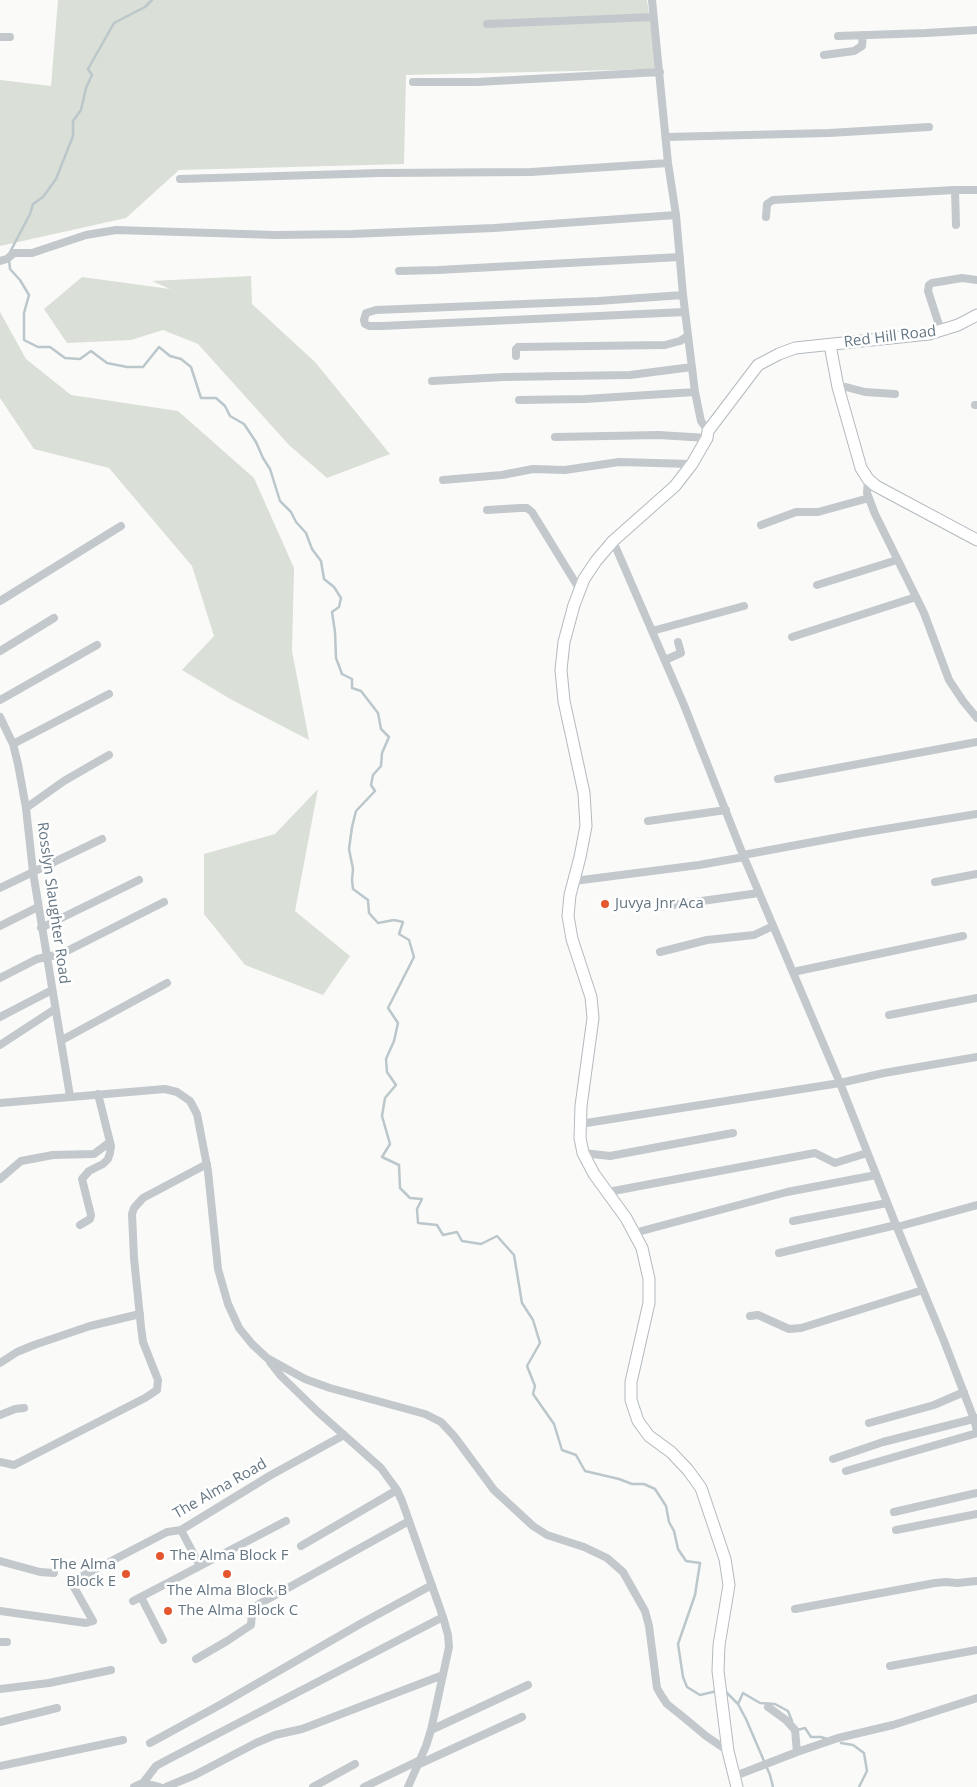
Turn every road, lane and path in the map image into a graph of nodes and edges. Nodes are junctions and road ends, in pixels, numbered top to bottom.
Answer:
1 (652, 0) edge
2 (654, 17) junction
3 (486, 24) dead end
4 (977, 30) edge
5 (863, 35) junction
6 (838, 36) dead end
7 (0, 37) edge
8 (10, 37) dead end
9 (824, 56) dead end
10 (660, 72) junction
11 (413, 82) dead end
12 (929, 127) dead end
13 (666, 137) junction
14 (668, 162) junction
15 (180, 179) dead end
16 (955, 190) junction
17 (977, 190) edge
18 (676, 215) junction
19 (766, 217) dead end
20 (956, 226) dead end
21 (680, 257) junction
22 (0, 261) edge
23 (399, 271) dead end
24 (977, 280) edge
25 (683, 295) junction
26 (685, 312) junction
27 (974, 319) edge
28 (940, 331) junction
29 (688, 336) junction
30 (830, 345) junction
31 (516, 356) dead end
32 (692, 367) junction
33 (432, 381) dead end
34 (838, 387) junction
35 (695, 392) junction
36 (896, 394) dead end
37 (520, 400) dead end
38 (708, 434) junction
39 (555, 437) dead end
40 (692, 464) junction
41 (868, 479) junction
42 (443, 480) dead end
43 (869, 498) junction
44 (487, 510) dead end
45 (761, 525) dead end
46 (121, 526) dead end
47 (977, 540) edge
48 (613, 541) junction
49 (897, 560) junction
50 (817, 585) dead end
51 (580, 590) junction
52 (916, 597) junction
53 (0, 601) edge
54 (744, 606) dead end
55 (54, 618) dead end
56 (652, 631) junction
57 (792, 637) dead end
58 (678, 642) dead end
59 (97, 645) dead end
60 (0, 651) edge
61 (665, 660) junction
62 (108, 694) dead end
63 (0, 700) edge
64 (0, 717) edge
65 (977, 718) edge
66 (977, 742) edge
67 (13, 744) junction
68 (109, 755) dead end
69 (778, 779) dead end
70 (26, 808) junction
71 (726, 810) junction
72 (977, 814) edge
73 (648, 822) dead end
74 (102, 839) dead end
75 (744, 856) junction
76 (33, 872) junction
77 (977, 874) edge
78 (139, 880) dead end
79 (574, 881) junction
80 (935, 882) dead end
81 (0, 888) edge
82 (759, 893) junction
83 (164, 902) dead end
84 (38, 907) junction
85 (658, 907) dead end
86 (0, 926) edge
87 (773, 926) junction
88 (41, 928) junction
89 (963, 936) dead end
90 (660, 952) dead end
91 (46, 958) junction
92 (793, 972) junction
93 (0, 978) edge
94 (167, 983) dead end
95 (52, 990) junction
96 (977, 998) edge
97 (55, 1009) junction
98 (888, 1015) dead end
99 (0, 1016) edge
100 (62, 1040) junction
101 (0, 1045) edge
102 (977, 1057) edge
103 (840, 1083) junction
104 (98, 1094) junction
105 (70, 1096) junction
106 (0, 1103) edge
107 (580, 1124) junction
108 (733, 1133) dead end
109 (110, 1142) junction
110 (583, 1153) junction
111 (868, 1153) junction
112 (207, 1164) junction
113 (876, 1175) junction
114 (0, 1179) edge
115 (608, 1192) junction
116 (887, 1203) junction
117 (977, 1205) edge
118 (793, 1221) dead end
119 (80, 1225) dead end
120 (896, 1226) junction
121 (634, 1233) junction
122 (779, 1253) dead end
123 (923, 1290) junction
124 (140, 1314) junction
125 (750, 1316) dead end
126 (268, 1358) junction
127 (0, 1364) edge
128 (964, 1392) junction
129 (24, 1408) dead end
130 (0, 1415) edge
131 (976, 1418) edge
132 (869, 1423) dead end
133 (977, 1432) edge
134 (344, 1435) junction
135 (833, 1459) dead end
136 (0, 1462) edge
137 (846, 1471) dead end
138 (397, 1490) junction
139 (977, 1493) edge
140 (894, 1512) dead end
141 (977, 1514) edge
142 (286, 1521) dead end
143 (409, 1521) junction
144 (181, 1530) junction
145 (896, 1530) dead end
146 (301, 1546) dead end
147 (0, 1561) edge
148 (200, 1566) junction
149 (54, 1573) dead end
150 (977, 1581) edge
151 (432, 1586) junction
152 (795, 1609) dead end
153 (0, 1612) edge
154 (443, 1617) junction
155 (163, 1640) dead end
156 (977, 1650) edge
157 (196, 1659) dead end
158 (890, 1666) dead end
159 (111, 1670) dead end
160 (443, 1675) junction
161 (528, 1685) dead end
162 (0, 1689) edge
163 (977, 1698) edge
164 (768, 1707) dead end
165 (57, 1708) dead end
166 (522, 1718) dead end
167 (0, 1722) edge
168 (431, 1730) junction
169 (123, 1740) dead end
170 (150, 1743) dead end
171 (728, 1751) junction
172 (798, 1752) junction
173 (418, 1763) junction
174 (355, 1764) dead end
175 (0, 1766) edge
176 (736, 1782) edge
177 (142, 1783) junction
178 (134, 1787) edge
179 (159, 1787) edge
180 (166, 1787) edge
181 (314, 1787) edge
182 (364, 1787) edge
183 (408, 1787) edge

1 - 2 street
2 - 3 street
2 - 10 street
4 - 5 street
5 - 6 street
5 - 9 street
7 - 8 street
10 - 11 street
10 - 13 street
12 - 13 street
13 - 14 street
14 - 15 street
14 - 18 street
16 - 17 street
16 - 19 street
16 - 20 street
18 - 21 street
18 - 22 street
21 - 23 street
21 - 25 street
24 - 28 street
25 - 26 street
25 - 26 street
26 - 29 street
27 - 28 main road, Red Hill Road
28 - 30 main road, Red Hill Road
29 - 31 street
29 - 32 street
30 - 34 main road
30 - 38 main road, Red Hill Road
32 - 33 street
32 - 35 street
34 - 36 street
34 - 41 main road
35 - 37 street
35 - 38 street
38 - 39 street
38 - 40 main road, Red Hill Road
40 - 42 street
40 - 48 main road, Red Hill Road
41 - 43 street
41 - 47 main road
43 - 45 street
43 - 49 street
44 - 51 street
46 - 53 street
48 - 51 main road, Red Hill Road
48 - 56 street
49 - 50 street
49 - 52 street
51 - 79 main road, Red Hill Road
52 - 57 street
52 - 65 street
54 - 56 street
55 - 60 street
56 - 61 street
58 - 61 street
59 - 63 street
61 - 71 street
62 - 67 street
64 - 67 street, Rosslyn Slaughter Road
66 - 69 street
67 - 70 street, Rosslyn Slaughter Road
68 - 70 street
70 - 76 street, Rosslyn Slaughter Road
71 - 73 street
71 - 75 street
72 - 75 street
74 - 76 street
75 - 79 street
75 - 82 street
76 - 81 street
76 - 84 street, Rosslyn Slaughter Road
77 - 80 street
78 - 88 street
79 - 107 main road, Red Hill Road
82 - 85 street
82 - 87 street
83 - 91 street
84 - 86 street
84 - 88 street, Rosslyn Slaughter Road
87 - 90 street
87 - 92 street
88 - 91 street, Rosslyn Slaughter Road
89 - 92 street
91 - 93 street
91 - 95 street, Rosslyn Slaughter Road
92 - 103 street
94 - 100 street
95 - 97 street, Rosslyn Slaughter Road
95 - 99 street
96 - 98 street
97 - 100 street, Rosslyn Slaughter Road
97 - 101 street
100 - 105 street, Rosslyn Slaughter Road
102 - 103 street
103 - 107 street
103 - 111 street
104 - 105 street
104 - 109 street
104 - 112 street
105 - 106 street
107 - 110 main road, Red Hill Road
108 - 110 street
109 - 114 street
109 - 119 street
110 - 115 main road
111 - 113 street
111 - 115 street
112 - 124 street
112 - 126 street
113 - 116 street
113 - 121 street
115 - 121 main road
116 - 118 street
116 - 120 street
117 - 120 street
120 - 122 street
120 - 123 street
121 - 171 main road
123 - 125 street
123 - 128 street
124 - 127 street
124 - 136 street
126 - 134 street
126 - 171 street
128 - 131 street
128 - 132 street
129 - 130 street
131 - 133 street
131 - 135 street
133 - 137 street
134 - 138 street
134 - 144 street, The Alma Road
138 - 143 street
138 - 146 street
139 - 140 street
141 - 145 street
142 - 148 street
143 - 151 street
143 - 157 street
144 - 148 street
144 - 153 street, The Alma Road
147 - 149 street
148 - 155 street
150 - 152 street
151 - 154 street
151 - 170 street
154 - 160 street
154 - 177 street
156 - 158 street
159 - 162 street
160 - 168 street
160 - 180 street
161 - 168 street
163 - 172 street
164 - 172 street
165 - 167 street
166 - 173 street
168 - 173 street
169 - 175 street
171 - 176 main road
172 - 176 street
173 - 182 street
173 - 183 street
174 - 181 street
177 - 178 street
177 - 179 street

